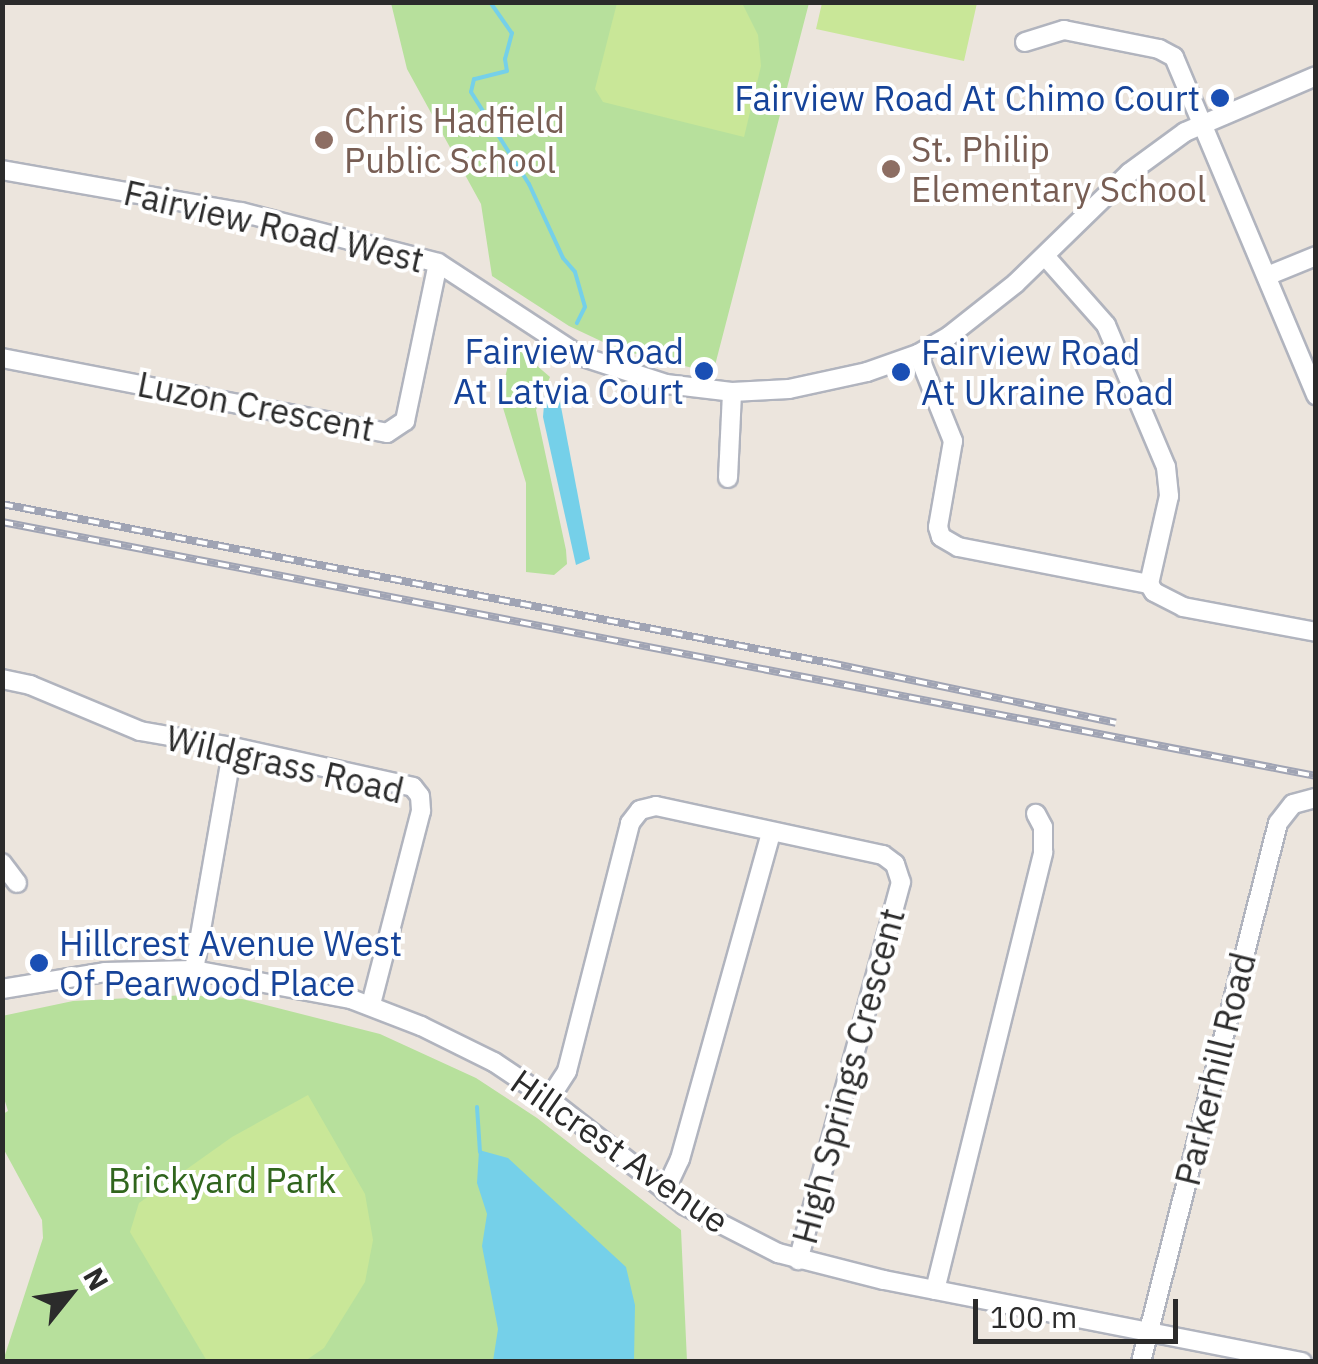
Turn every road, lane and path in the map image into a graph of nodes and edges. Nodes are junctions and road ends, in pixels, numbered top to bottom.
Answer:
1 (1025, 42) dead end
2 (1316, 76) edge
3 (1205, 122) junction
4 (2, 170) edge
5 (1045, 256) junction
6 (1316, 256) edge
7 (438, 263) junction
8 (1267, 276) junction
9 (918, 354) junction
10 (2, 358) edge
11 (732, 392) junction
12 (1316, 395) edge
13 (728, 478) dead end
14 (1149, 584) junction
15 (1316, 632) edge
16 (2, 680) edge
17 (233, 747) junction
18 (1316, 798) edge
19 (1036, 814) dead end
20 (771, 832) junction
21 (2, 863) edge
22 (17, 883) dead end
23 (194, 970) junction
24 (2, 989) edge
25 (371, 1005) junction
26 (549, 1099) junction
27 (666, 1192) junction
28 (798, 1260) junction
29 (935, 1290) junction
30 (1148, 1331) junction
31 (1141, 1362) edge
32 (1302, 1362) edge

1 - 3 street
2 - 3 street, Fairview Road West
3 - 5 street, Fairview Road West
3 - 8 street
4 - 7 street, Fairview Road West
5 - 9 street, Fairview Road West
5 - 14 street
6 - 8 street
7 - 10 street, Luzon Crescent
7 - 11 street, Fairview Road West
8 - 12 street
9 - 11 street, Fairview Road West
9 - 14 street
11 - 13 street
14 - 15 street
16 - 17 street, Wildgrass Road
17 - 23 street
17 - 25 street, Wildgrass Road
18 - 30 street, Parkerhill Road
19 - 29 street
20 - 26 street, High Springs Crescent
20 - 27 street
20 - 28 street, High Springs Crescent
21 - 22 street
23 - 24 street, Hillcrest Avenue
23 - 25 street, Hillcrest Avenue
25 - 26 street, Hillcrest Avenue
26 - 27 street, Hillcrest Avenue
27 - 28 street, Hillcrest Avenue
28 - 29 street, Hillcrest Avenue
29 - 30 street, Hillcrest Avenue
30 - 31 street, Parkerhill Road
30 - 32 street, Hillcrest Avenue

